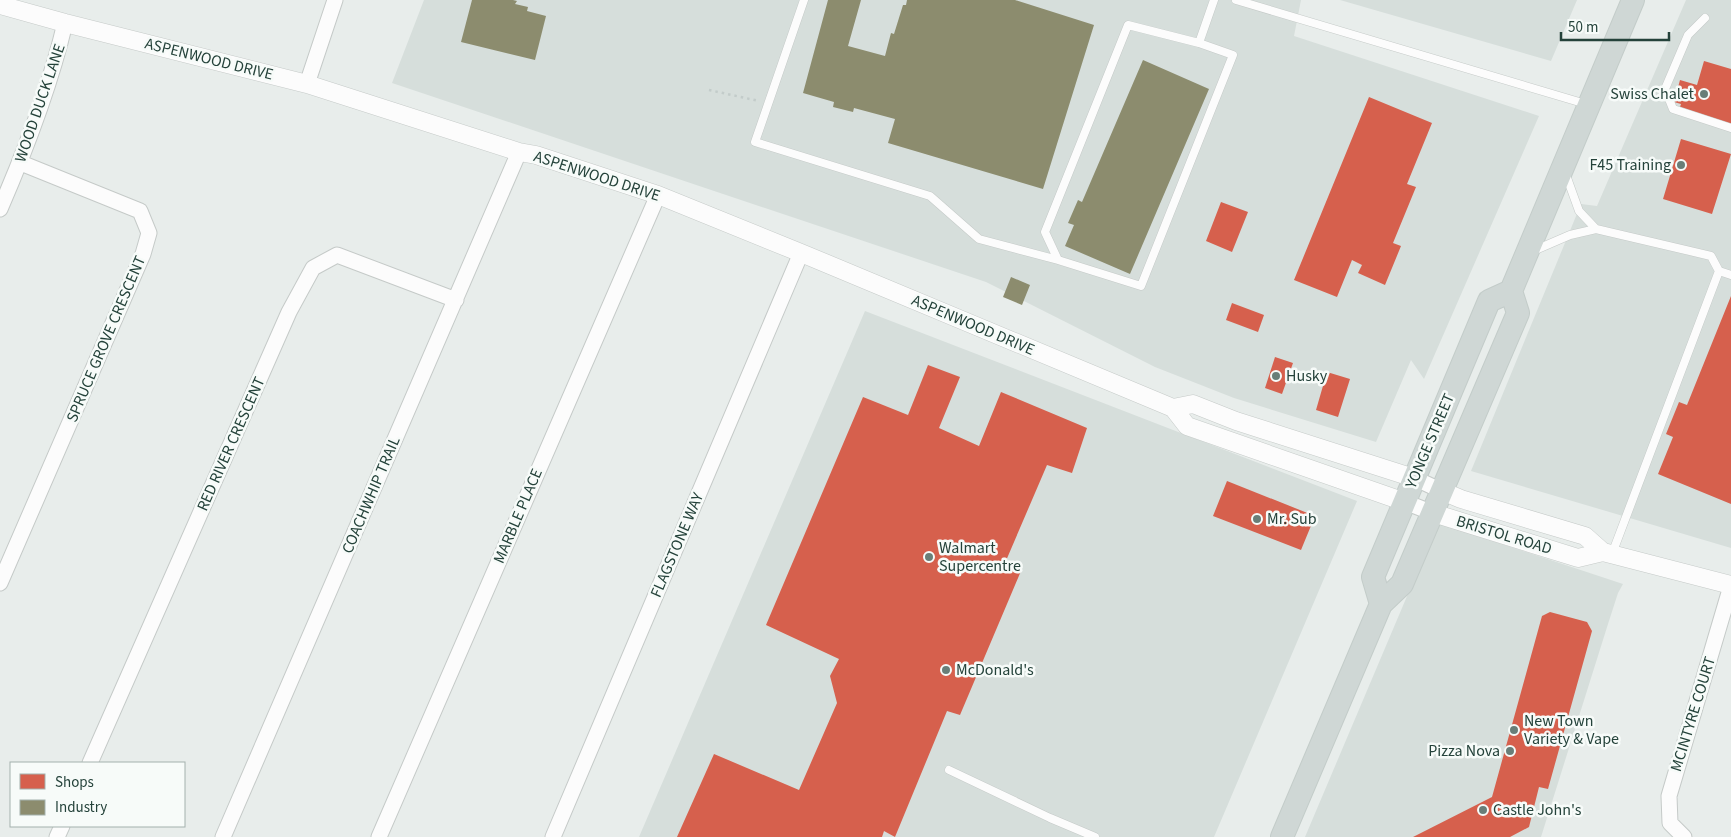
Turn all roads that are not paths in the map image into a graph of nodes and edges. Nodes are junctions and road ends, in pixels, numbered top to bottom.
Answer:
1 (335, 0) edge
2 (804, 0) edge
3 (1214, 0) edge
4 (1236, 0) edge
5 (1633, 0) edge
6 (0, 5) edge
7 (1705, 18) dead end
8 (65, 24) junction
9 (1198, 43) junction
10 (307, 84) junction
11 (1589, 105) junction
12 (1731, 128) edge
13 (519, 152) junction
14 (20, 163) junction
15 (1563, 168) junction
16 (658, 194) junction
17 (0, 209) edge
18 (1596, 229) junction
19 (801, 252) junction
20 (1527, 254) junction
21 (1058, 260) junction
22 (1720, 271) junction
23 (1731, 275) edge
24 (1511, 291) junction
25 (456, 300) junction
26 (1172, 408) junction
27 (1414, 478) junction
28 (1442, 491) junction
29 (1405, 502) junction
30 (1433, 513) junction
31 (1608, 553) junction
32 (0, 583) edge
33 (1731, 586) edge
34 (1381, 604) junction
35 (90, 762) edge
36 (949, 770) dead end
37 (223, 837) edge
38 (379, 837) edge
39 (553, 837) edge
40 (1095, 837) edge
41 (1282, 837) edge
42 (1684, 837) edge

1 - 10 street
2 - 21 lane
3 - 9 lane
4 - 11 lane
5 - 11 main road
6 - 8 street, ASPENWOOD DRIVE
7 - 12 lane
8 - 10 street, ASPENWOOD DRIVE
8 - 14 street, WOOD DUCK LANE
9 - 21 lane
9 - 21 lane
10 - 13 street, ASPENWOOD DRIVE
11 - 15 main road
13 - 16 street, ASPENWOOD DRIVE
13 - 25 street, COACHWHIP TRAIL
14 - 17 street, WOOD DUCK LANE
14 - 32 street, SPRUCE GROVE CRESCENT
15 - 18 lane
15 - 20 main road
16 - 19 street, ASPENWOOD DRIVE
16 - 38 street, MARBLE PLACE
18 - 20 lane
18 - 22 lane
19 - 26 street, ASPENWOOD DRIVE
19 - 39 street, FLAGSTONE WAY
20 - 24 main road
22 - 23 lane
22 - 31 lane
24 - 27 main road, YONGE STREET
24 - 28 main road, YONGE STREET
25 - 35 street, RED RIVER CRESCENT
25 - 37 street, COACHWHIP TRAIL
26 - 27 street, ASPENWOOD DRIVE
26 - 29 street, ASPENWOOD DRIVE
27 - 28 street, BRISTOL ROAD
27 - 29 main road, YONGE STREET
28 - 30 main road, YONGE STREET
28 - 31 street, BRISTOL ROAD
29 - 30 street, BRISTOL ROAD
29 - 34 main road, YONGE STREET
30 - 31 street, BRISTOL ROAD
30 - 34 main road, YONGE STREET
31 - 33 street, BRISTOL ROAD
33 - 42 street, MCINTYRE COURT
34 - 41 main road, YONGE STREET
36 - 40 lane

